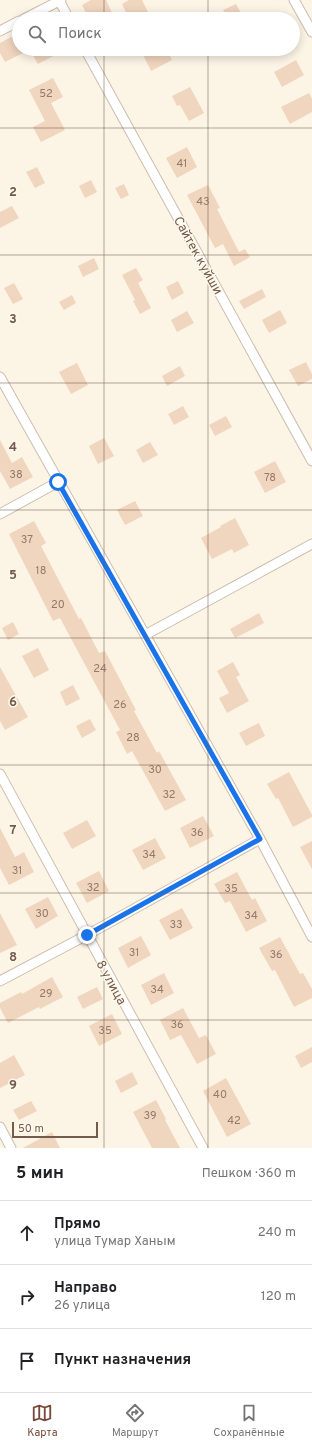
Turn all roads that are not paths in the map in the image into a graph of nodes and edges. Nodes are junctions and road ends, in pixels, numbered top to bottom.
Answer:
1 (60, 0) edge
2 (294, 0) edge
3 (37, 12) edge
4 (66, 12) edge
5 (12, 25) edge
6 (0, 31) edge
7 (312, 32) edge
8 (90, 56) edge
9 (0, 377) edge
10 (312, 462) edge
11 (58, 482) junction
12 (0, 514) edge
13 (312, 544) edge
14 (145, 635) junction
15 (0, 774) edge
16 (260, 839) junction
17 (87, 935) junction
18 (312, 937) edge
19 (0, 981) edge
20 (0, 1127) edge
21 (11, 1148) edge
22 (202, 1148) edge

1 - 3 street
1 - 4 street
2 - 7 street
5 - 6 street
8 - 10 street, Сайтек куйши
9 - 11 street
11 - 12 street
11 - 14 street
13 - 14 street
14 - 16 street
15 - 17 street, 8 улица
16 - 17 street
16 - 18 street
17 - 19 street
17 - 22 street, 8 улица
20 - 21 street

